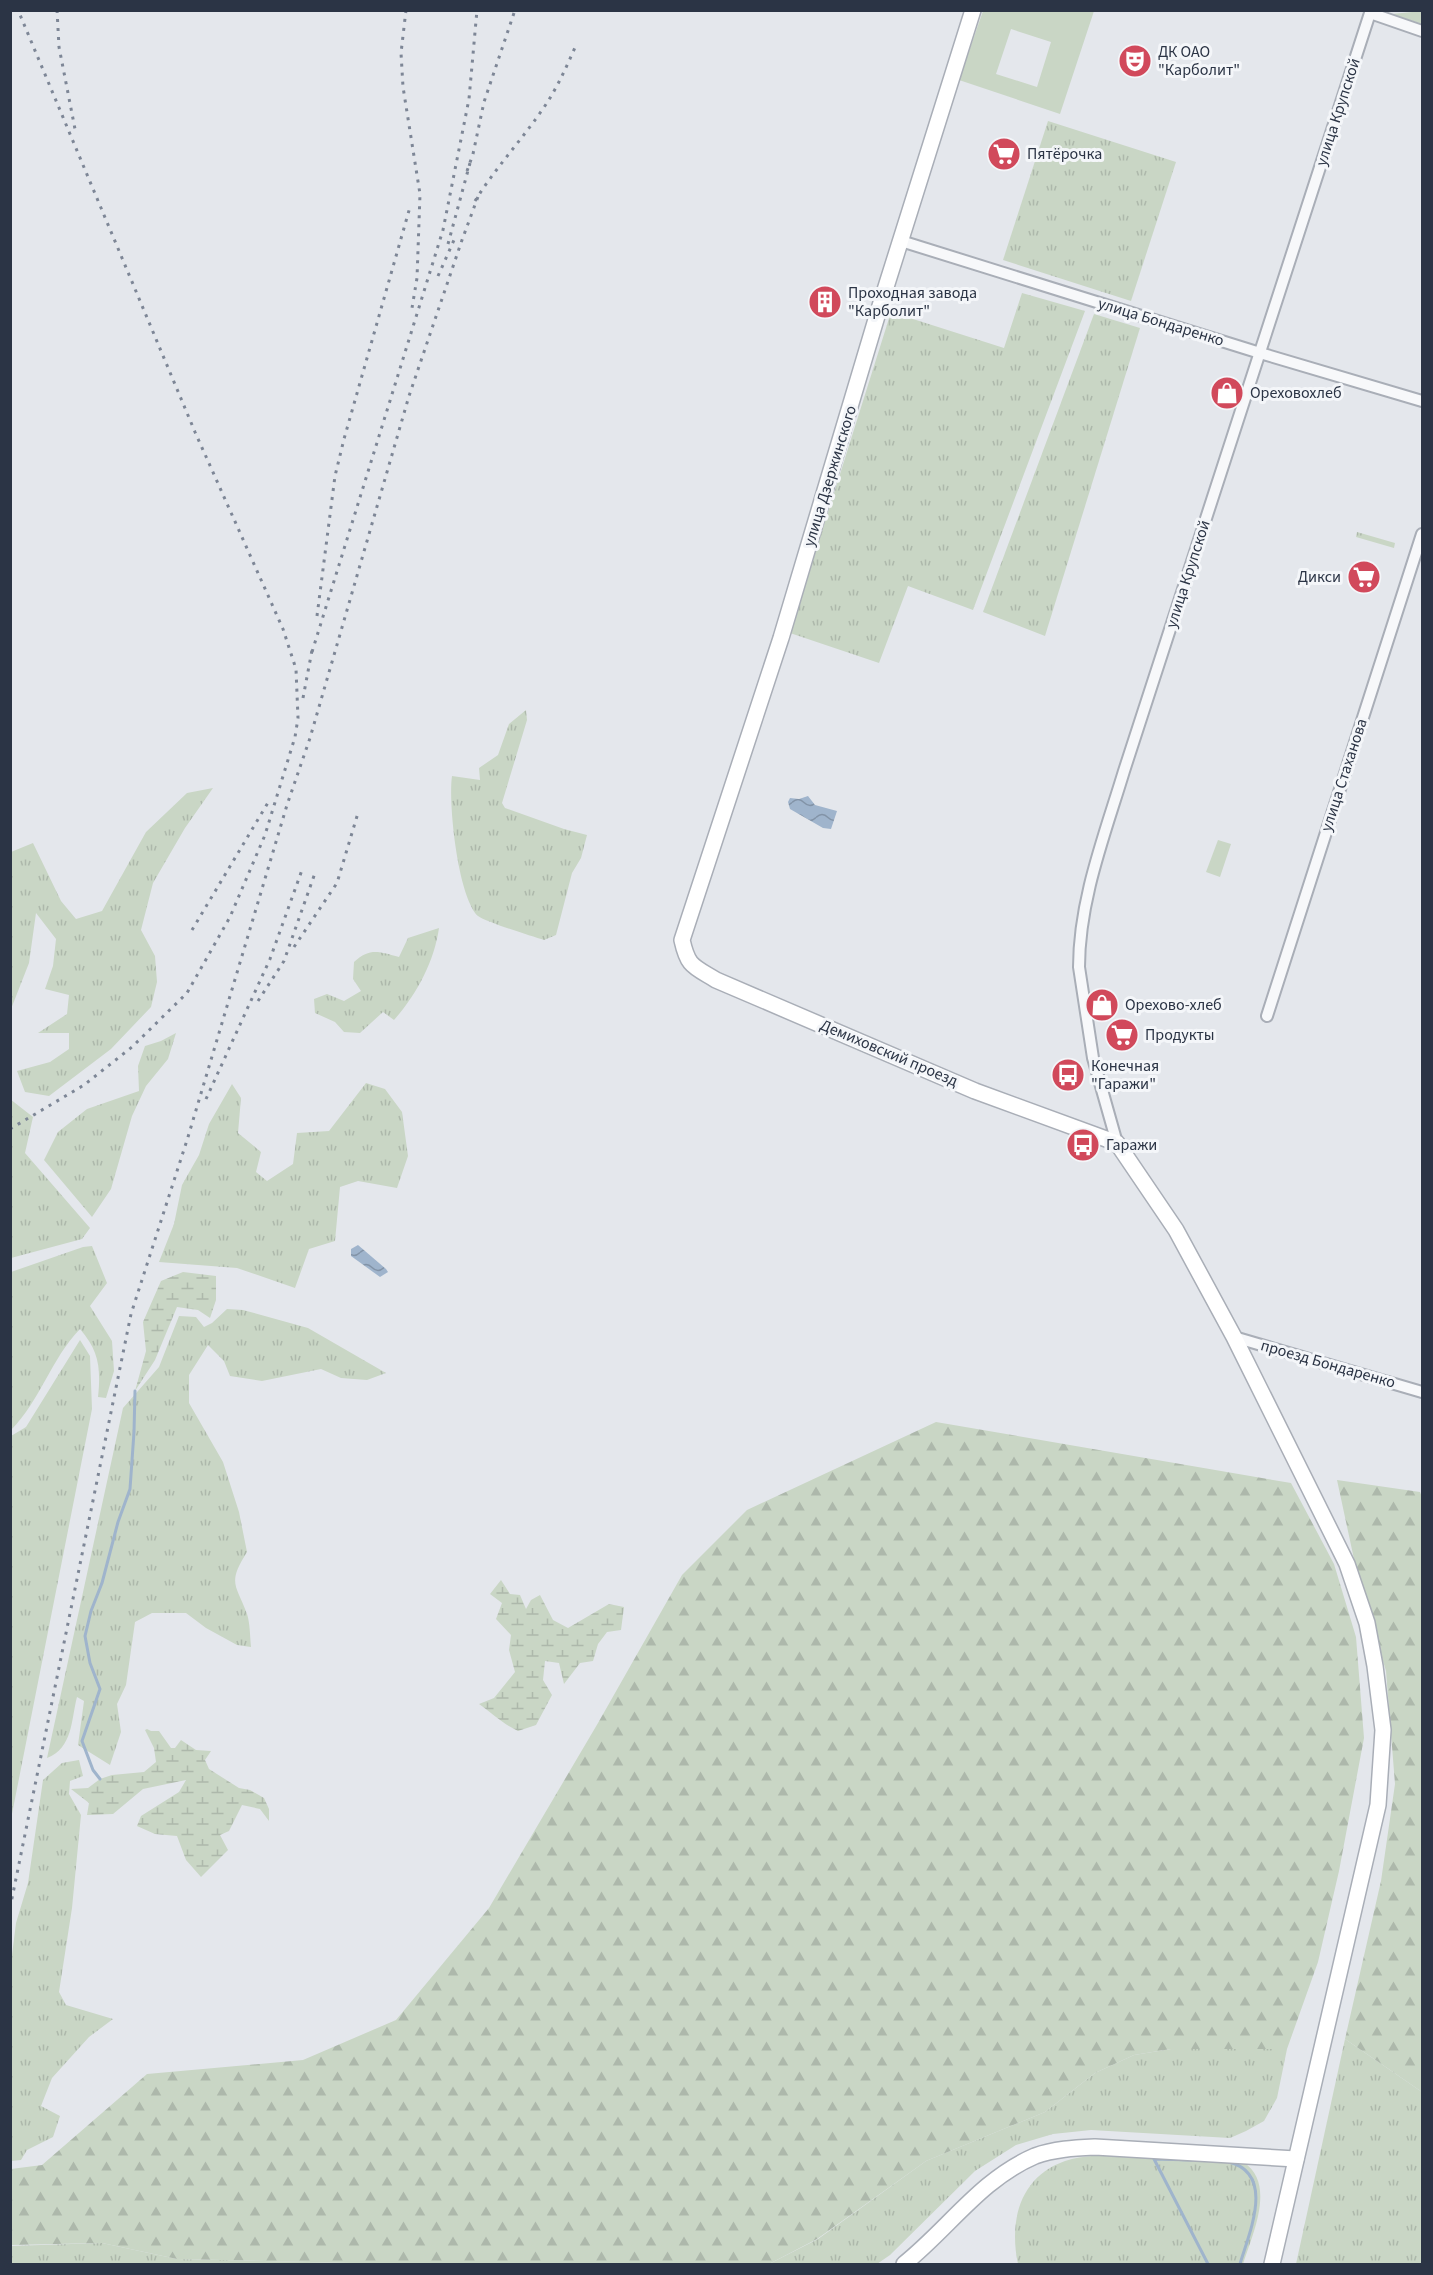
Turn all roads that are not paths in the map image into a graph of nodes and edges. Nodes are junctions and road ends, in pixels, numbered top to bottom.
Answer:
1 (973, 10) edge
2 (1370, 12) edge
3 (1422, 31) edge
4 (901, 241) junction
5 (1260, 353) junction
6 (1422, 401) edge
7 (1422, 534) edge
8 (682, 940) joint
9 (1266, 1016) dead end
10 (1117, 1143) junction
11 (1234, 1337) junction
12 (1422, 1392) edge
13 (1296, 2159) junction
14 (904, 2265) edge
15 (1272, 2265) edge

1 - 4 main road, улица Дзержинского
2 - 3 street
2 - 5 street, улица Крупской
4 - 5 street, улица Бондаренко
4 - 8 main road, улица Дзержинского
5 - 6 street, улица Бондаренко
5 - 10 street, улица Крупской
7 - 9 street, улица Стаханова
8 - 10 main road, Демиховский проезд
10 - 11 main road
11 - 12 street, проезд Бондаренко
11 - 13 main road
13 - 14 main road
13 - 15 main road

